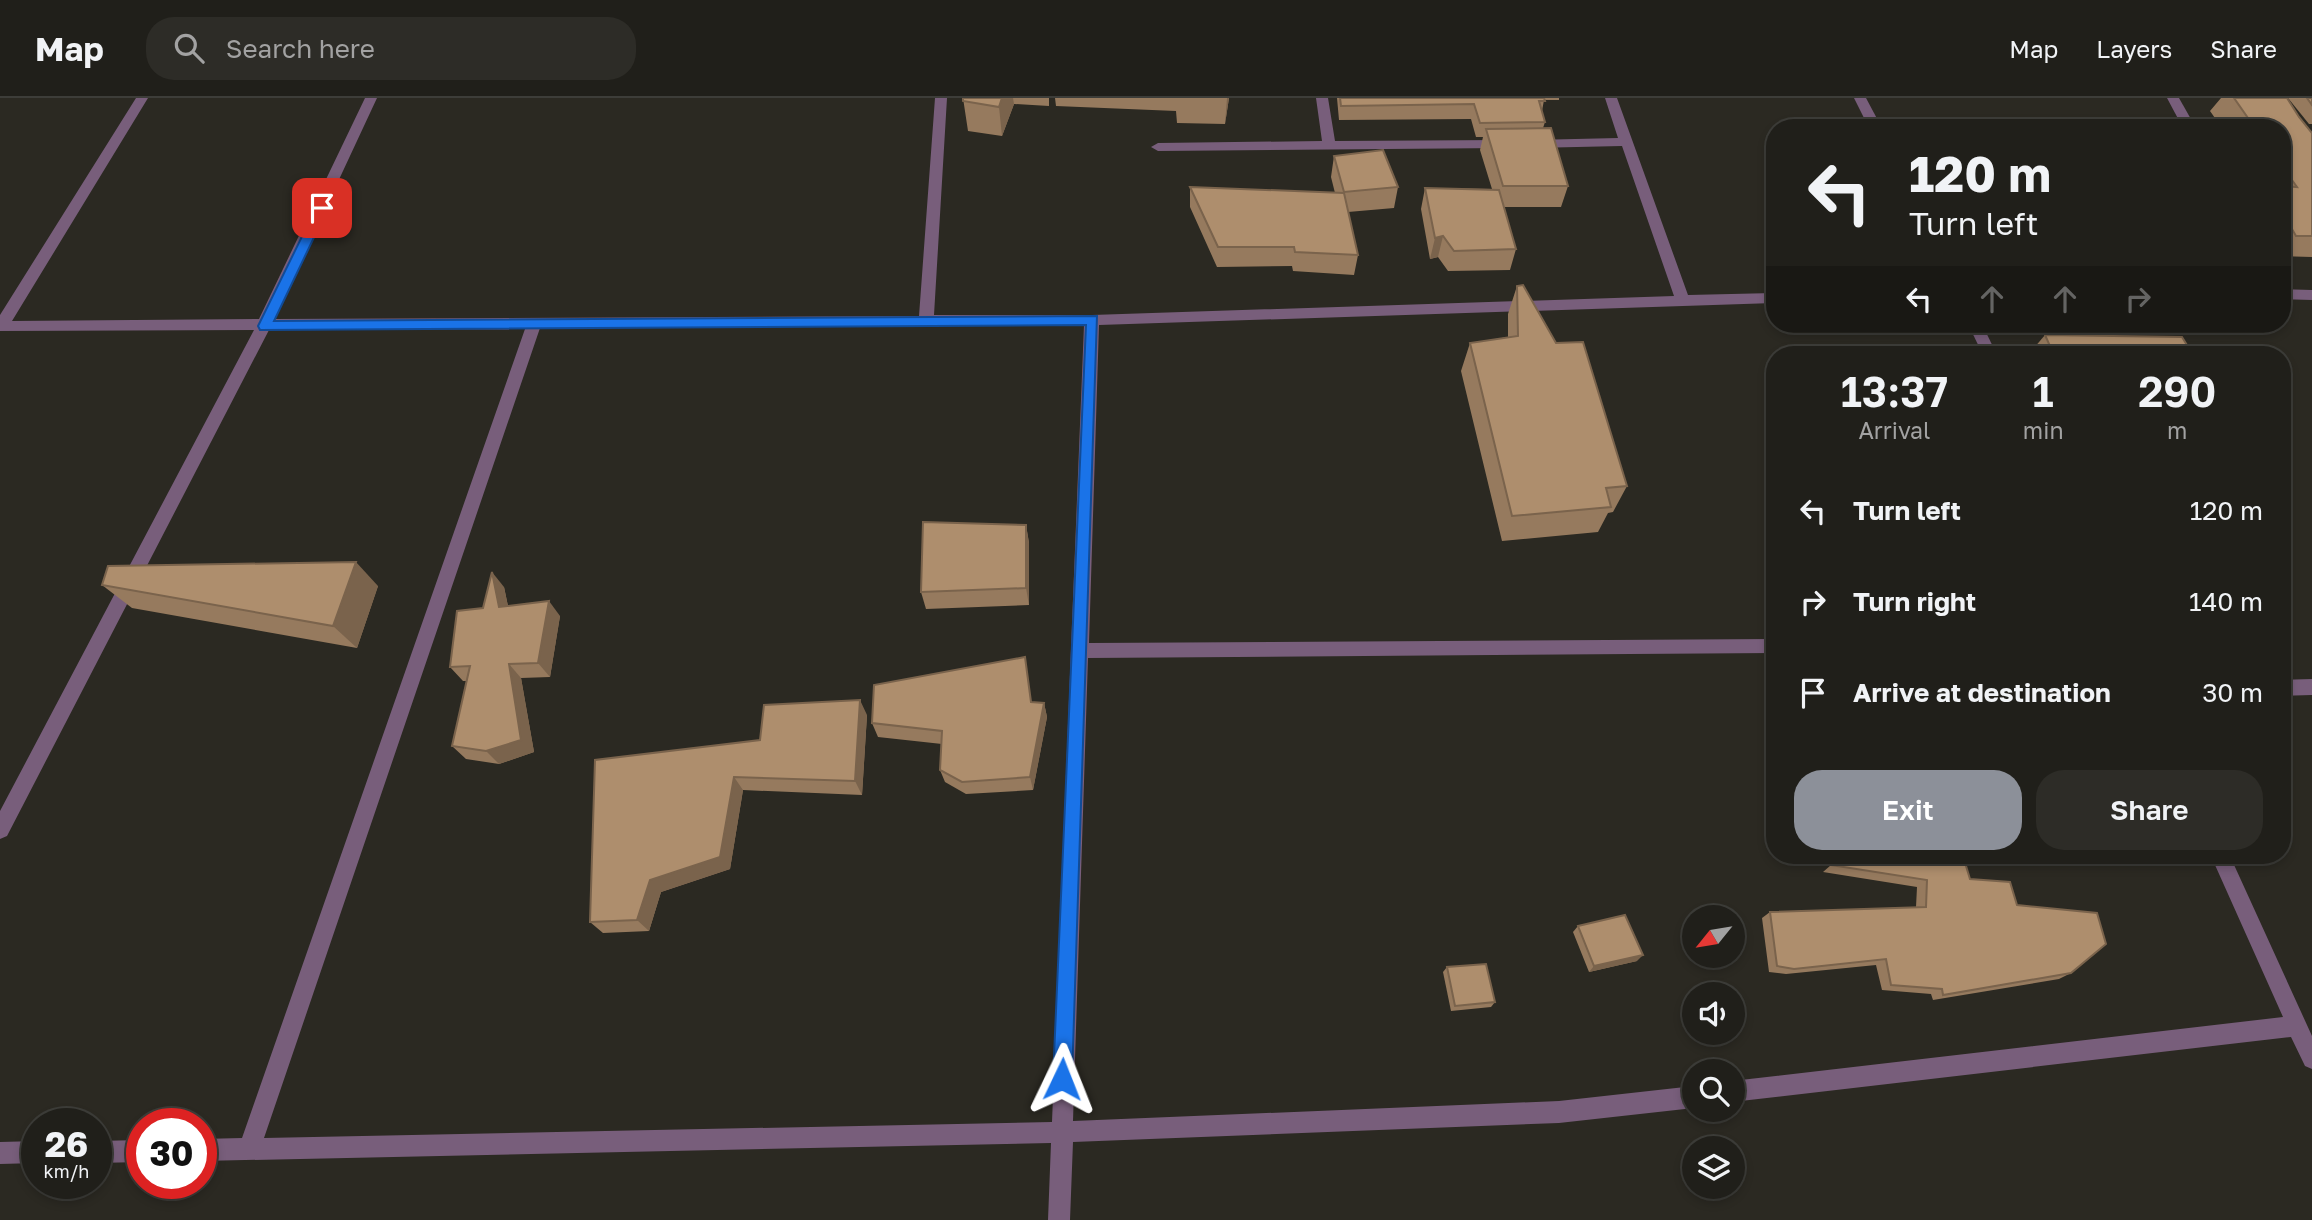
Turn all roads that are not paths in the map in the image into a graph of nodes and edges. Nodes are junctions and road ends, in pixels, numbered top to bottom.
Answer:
1 (142, 98) edge
2 (371, 98) edge
3 (941, 98) edge
4 (1322, 98) edge
5 (1611, 98) edge
6 (1860, 98) edge
7 (2173, 98) edge
8 (1871, 119) edge
9 (2185, 119) edge
10 (1626, 142) junction
11 (1158, 147) dead end
12 (1329, 147) junction
13 (2291, 294) edge
14 (2312, 295) edge
15 (1766, 298) edge
16 (1683, 301) junction
17 (1093, 320) junction
18 (926, 321) junction
19 (534, 324) junction
20 (0, 326) edge
21 (264, 326) junction
22 (1766, 646) edge
23 (1079, 651) junction
24 (2312, 687) edge
25 (2291, 688) edge
26 (0, 830) edge
27 (2224, 864) edge
28 (2297, 1026) junction
29 (2312, 1059) edge
30 (1745, 1090) edge
31 (1682, 1098) edge
32 (1060, 1132) junction
33 (249, 1149) junction
34 (217, 1150) edge
35 (21, 1152) edge
36 (0, 1153) edge
37 (1059, 1220) edge

1 - 20 street
2 - 21 street
3 - 18 street
4 - 12 street
5 - 10 street
6 - 8 street
7 - 9 street
10 - 12 street
10 - 16 street
11 - 12 street
13 - 14 street
15 - 16 street
16 - 17 street
17 - 18 street
17 - 23 street
18 - 19 street
19 - 21 street
19 - 33 street
20 - 21 street
21 - 26 street
22 - 23 street
23 - 32 street
24 - 25 street
27 - 28 street
28 - 29 street
28 - 30 street
31 - 32 street
32 - 33 street
32 - 37 street
33 - 34 street
35 - 36 street

